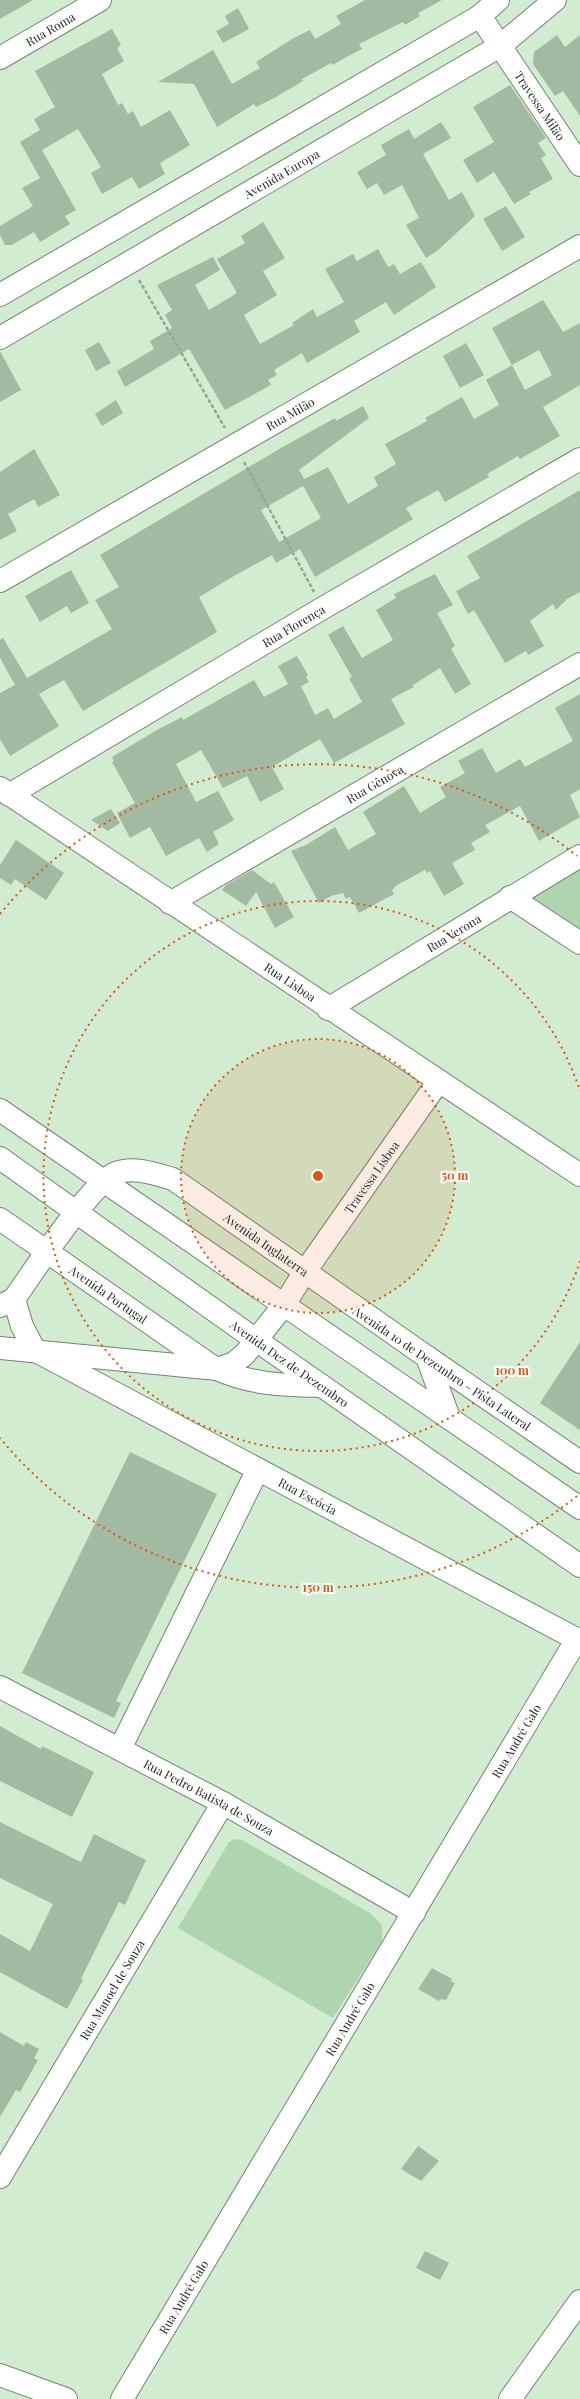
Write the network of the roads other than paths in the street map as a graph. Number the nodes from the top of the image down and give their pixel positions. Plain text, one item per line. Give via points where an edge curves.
1 (100, 0) edge
2 (498, 0) edge
3 (555, 0) edge
4 (480, 16) junction
5 (500, 46) junction
6 (0, 58) edge
7 (580, 165) edge
8 (580, 246) edge
9 (0, 295) edge
10 (2, 331) edge
11 (580, 459) edge
12 (0, 581) edge
13 (580, 664) edge
14 (4, 792) edge
15 (580, 856) edge
16 (510, 897) junction
17 (170, 903) junction
18 (580, 943) edge
19 (328, 1008) junction
20 (438, 1082) junction
21 (0, 1110) edge
22 (0, 1158) edge
23 (580, 1175) edge
24 (103, 1181) junction
25 (77, 1212) junction
26 (0, 1218) edge
27 (48, 1252) junction
28 (304, 1273) junction
29 (7, 1302) edge
30 (284, 1305) junction
31 (256, 1340) junction
32 (0, 1348) edge
33 (35, 1351) junction
34 (427, 1357) junction
35 (216, 1369) junction
36 (322, 1386) junction
37 (449, 1418) junction
38 (580, 1462) edge
39 (258, 1469) junction
40 (580, 1508) edge
41 (580, 1566) edge
42 (578, 1640) edge
43 (0, 1687) edge
44 (120, 1749) junction
45 (223, 1803) junction
46 (414, 1913) junction
47 (0, 2177) edge
48 (580, 2300) edge
49 (0, 2375) edge
50 (66, 2399) edge
51 (122, 2399) edge
52 (510, 2399) edge

1 - 6 main road, Rua Roma
2 - 4 main road
3 - 5 main road, Avenida Europa
4 - 5 main road, Travessa Milão
4 - 9 main road
5 - 7 main road, Travessa Milão
5 - 10 main road, Avenida Europa
8 - 12 main road, Rua Milão
11 - 14 main road, Rua Florença
13 - 17 main road, Rua Gênova
14 - 17 main road, Rua Lisboa
15 - 16 main road, Rua Verona
16 - 18 main road
16 - 19 main road, Rua Verona
17 - 19 main road, Rua Lisboa
19 - 20 main road, Rua Lisboa
20 - 23 main road, Rua Lisboa
20 - 28 main road, Travessa Lisboa
21 - 24 main road
22 - 25 main road, Avenida Dez de Dezembro
24 - 25 main road, Avenida Inglaterra
24 - 28 main road, Avenida Inglaterra via 117,1173 144,1170 173,1179
24 - 30 main road
25 - 27 main road, Avenida Inglaterra
25 - 31 main road, Avenida Dez de Dezembro
26 - 27 main road, Avenida Portugal
27 - 29 main road, Avenida Inglaterra
27 - 35 main road, Avenida Portugal
28 - 30 main road, Avenida Inglaterra
28 - 34 main road, Avenida 10 de Dezembro - Pista Lateral
29 - 33 main road
30 - 31 main road, Avenida Inglaterra
30 - 37 main road
31 - 35 main road, Avenida Inglaterra via 234,1363
31 - 36 main road, Avenida Dez de Dezembro
32 - 33 main road, Avenida Inglaterra
33 - 35 main road, Avenida Inglaterra
33 - 39 main road, Rua Escócia
34 - 37 main road
34 - 38 main road, Avenida 10 de Dezembro - Pista Lateral
35 - 36 main road via 239,1379 276,1385
36 - 41 main road, Avenida Dez de Dezembro
37 - 40 main road
39 - 42 main road, Rua Escócia
39 - 44 main road
42 - 46 main road, Rua André Galo
43 - 44 main road, Rua Pedro Batista de Souza
44 - 45 main road, Rua Pedro Batista de Souza
45 - 46 main road, Rua Pedro Batista de Souza
45 - 47 main road, Rua Manoel de Souza
46 - 51 main road, Rua André Galo
48 - 52 main road
49 - 50 main road

